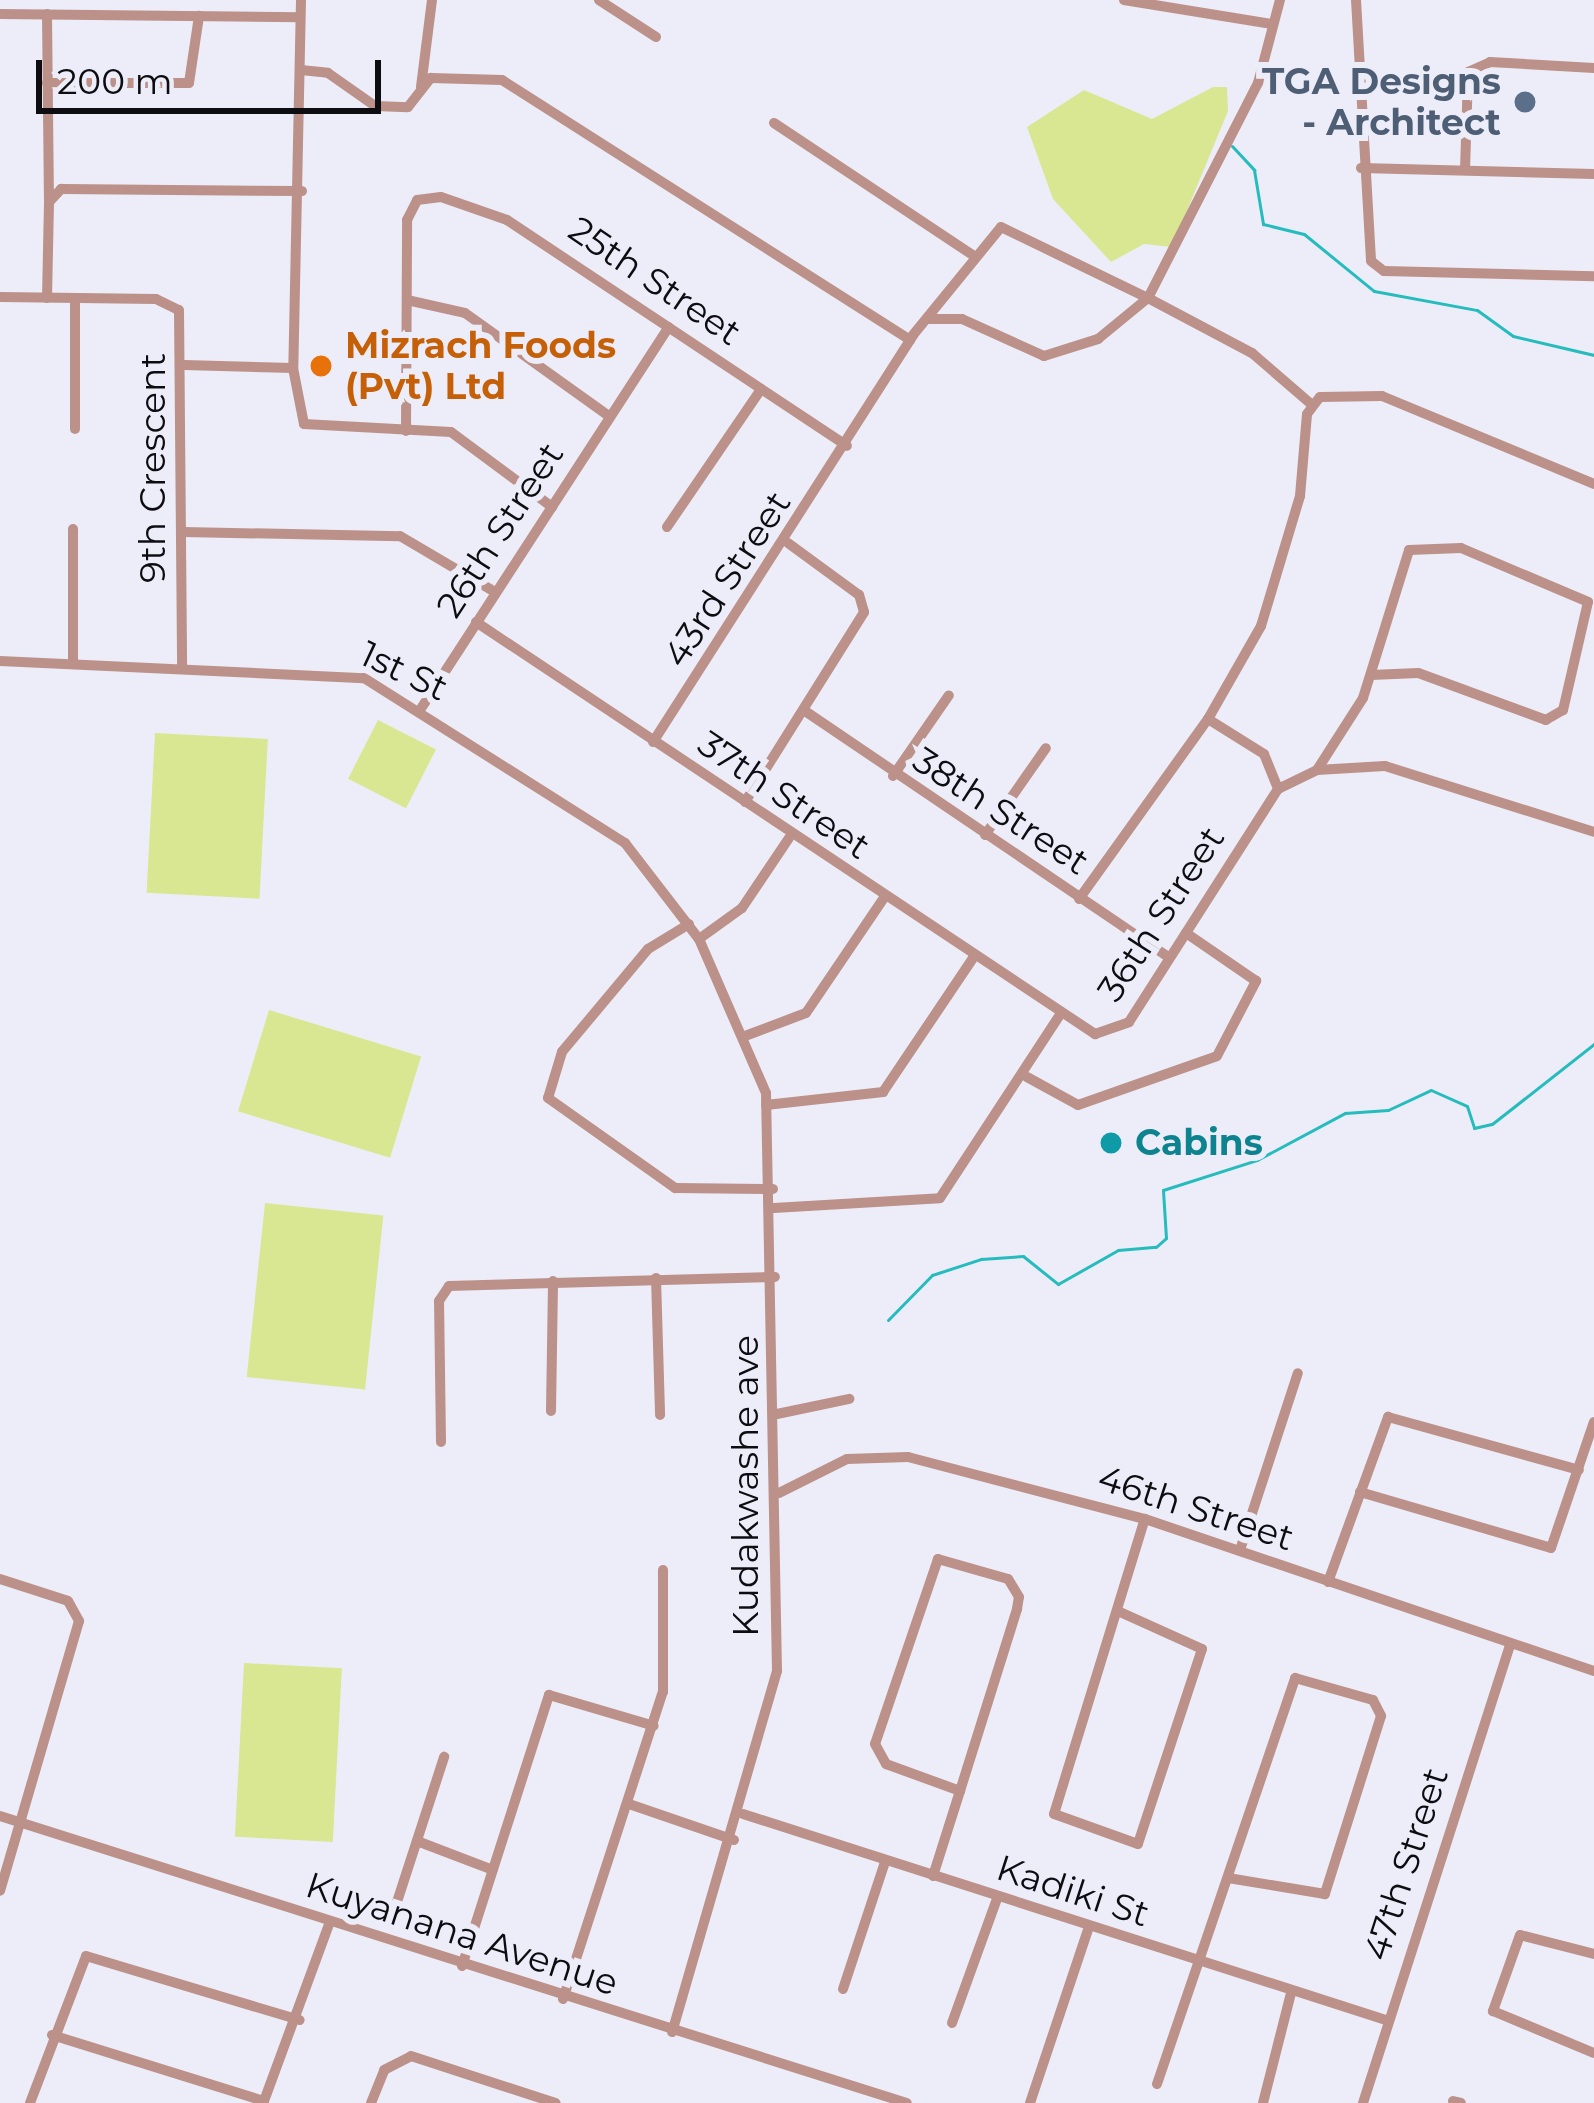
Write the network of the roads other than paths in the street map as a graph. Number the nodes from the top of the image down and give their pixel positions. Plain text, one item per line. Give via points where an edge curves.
1 (301, 0) edge
2 (432, 0) edge
3 (599, 0) edge
4 (1124, 0) edge
5 (1280, 0) edge
6 (1356, 0) edge
7 (0, 14) edge
8 (47, 14) junction
9 (199, 16) junction
10 (300, 17) junction
11 (1272, 24) junction
12 (656, 37) dead end
13 (1594, 68) edge
14 (301, 70) junction
15 (47, 83) junction
16 (421, 86) junction
17 (774, 123) dead end
18 (1361, 168) junction
19 (1465, 170) junction
20 (1594, 174) edge
21 (302, 191) junction
22 (49, 202) junction
23 (974, 256) junction
24 (1594, 276) edge
25 (0, 297) edge
26 (46, 298) junction
27 (1148, 298) junction
28 (75, 299) junction
29 (407, 300) junction
30 (927, 319) junction
31 (669, 327) junction
32 (910, 340) junction
33 (184, 364) junction
34 (293, 368) junction
35 (761, 389) junction
36 (1311, 404) junction
37 (610, 417) junction
38 (75, 429) dead end
39 (406, 431) junction
40 (848, 446) junction
41 (1594, 484) edge
42 (552, 507) junction
43 (667, 527) dead end
44 (74, 529) dead end
45 (183, 532) junction
46 (788, 543) junction
47 (495, 592) junction
48 (476, 622) junction
49 (0, 661) edge
50 (73, 662) junction
51 (182, 665) junction
52 (1371, 675) junction
53 (949, 695) dead end
54 (422, 707) junction
55 (805, 711) junction
56 (1208, 719) junction
57 (653, 742) junction
58 (1046, 748) dead end
59 (1317, 770) junction
60 (893, 776) junction
61 (1278, 789) junction
62 (745, 802) junction
63 (1594, 832) edge
64 (985, 835) junction
65 (788, 838) junction
66 (884, 898) junction
67 (1079, 899) junction
68 (688, 924) junction
69 (1186, 933) junction
70 (699, 939) junction
71 (1168, 957) junction
72 (973, 958) junction
73 (1059, 1016) junction
74 (745, 1036) junction
75 (1027, 1077) junction
76 (766, 1105) junction
77 (773, 1189) junction
78 (774, 1208) junction
79 (775, 1277) junction
80 (656, 1278) junction
81 (553, 1281) junction
82 (1298, 1373) dead end
83 (849, 1399) dead end
84 (551, 1411) dead end
85 (777, 1414) junction
86 (660, 1415) dead end
87 (1594, 1422) edge
88 (441, 1442) dead end
89 (1579, 1469) junction
90 (1360, 1492) junction
91 (778, 1493) junction
92 (1145, 1519) junction
93 (1240, 1550) junction
94 (663, 1570) dead end
95 (0, 1579) edge
96 (1328, 1582) junction
97 (1120, 1612) junction
98 (1510, 1646) junction
99 (1594, 1671) edge
100 (654, 1726) junction
101 (444, 1757) dead end
102 (960, 1791) junction
103 (629, 1804) junction
104 (743, 1814) junction
105 (0, 1816) edge
106 (20, 1823) junction
107 (417, 1840) junction
108 (734, 1840) junction
109 (885, 1862) junction
110 (493, 1870) junction
111 (932, 1876) junction
112 (1228, 1878) junction
113 (0, 1892) edge
114 (997, 1899) junction
115 (395, 1905) dead end
116 (329, 1924) junction
117 (1088, 1930) junction
118 (1594, 1954) edge
119 (1198, 1963) junction
120 (462, 1966) junction
121 (843, 1989) dead end
122 (1291, 1993) junction
123 (563, 1999) junction
124 (300, 2020) junction
125 (1386, 2020) junction
126 (952, 2023) dead end
127 (672, 2032) junction
128 (52, 2035) junction
129 (1594, 2053) edge
130 (1157, 2084) dead end
131 (30, 2103) edge
132 (371, 2103) edge
133 (556, 2103) edge
134 (908, 2103) edge
135 (1030, 2103) edge
136 (1263, 2103) edge
137 (1364, 2103) edge

1 - 10 street
2 - 16 street
3 - 12 street
4 - 11 street
5 - 11 street
6 - 18 street
7 - 8 street
8 - 9 street
8 - 15 street
9 - 10 street
9 - 15 street via 189,83
10 - 14 street
11 - 27 street via 1258,82
13 - 19 street via 1490,62 1468,72
14 - 16 street via 328,74 374,106 408,107
14 - 21 street
15 - 22 street
16 - 32 street via 502,80
17 - 23 street
18 - 19 street
18 - 24 street via 1371,261 1384,271
19 - 20 street
21 - 22 street via 72,187
21 - 34 street
22 - 26 street
23 - 27 street via 1015,225
23 - 30 street, 43rd Street
25 - 26 street, 9th Crescent
26 - 28 street, 9th Crescent
27 - 30 street via 1098,339 1044,356 962,319
27 - 36 street via 1252,353
28 - 33 street, 9th Crescent via 173,304
28 - 38 street
29 - 31 street, 25th Street via 406,220 417,200 495,212
29 - 37 street via 465,313
29 - 39 street
30 - 32 street, 43rd Street
31 - 35 street, 25th Street
31 - 37 street, 26th Street
32 - 40 street, 43rd Street
33 - 34 street
33 - 45 street, 9th Crescent
34 - 39 street via 304,424
35 - 40 street, 25th Street
35 - 43 street
36 - 41 street via 1382,396
36 - 56 street via 1300,496 1261,626
37 - 42 street, 26th Street
39 - 42 street via 451,432
40 - 46 street, 43rd Street
42 - 47 street, 26th Street
44 - 50 street
45 - 47 street via 400,536
45 - 51 street, 9th Crescent
46 - 55 street via 865,602
46 - 57 street, 43rd Street
47 - 48 street, 26th Street
48 - 54 street, 26th Street
48 - 57 street, 37th Street
49 - 50 street, 1st St
50 - 51 street, 1st St
51 - 54 street, 1st St via 349,674
52 - 52 street via 1400,566 1426,542 1588,602 1563,710 1546,720 1418,673
52 - 59 street
53 - 60 street
54 - 68 street, 1st St via 625,843
55 - 60 street, 38th Street
55 - 62 street
56 - 61 street via 1264,754
56 - 67 street
57 - 62 street, 37th Street
58 - 64 street
59 - 61 street
59 - 63 street via 1385,766
60 - 64 street, 38th Street
61 - 69 street, 36th Street
62 - 65 street, 37th Street
64 - 67 street, 38th Street
65 - 66 street, 37th Street
65 - 70 street via 742,908
66 - 72 street, 37th Street
66 - 74 street via 806,1012
67 - 71 street, 38th Street
68 - 70 street, 1st St
68 - 77 street via 648,950 554,1062 545,1089 556,1108 675,1188
69 - 71 street, 36th Street
69 - 75 street via 1256,981 1217,1056 1078,1105
70 - 74 street, Kudakwashe ave
71 - 73 street, 36th Street via 1121,1030 1095,1034
72 - 73 street, 37th Street
72 - 76 street via 883,1092
73 - 75 street, 36th Street
74 - 76 street, Kudakwashe ave
75 - 78 street, 36th Street via 940,1198
76 - 77 street, Kudakwashe ave
77 - 78 street, Kudakwashe ave
78 - 79 street, Kudakwashe ave
79 - 80 street
79 - 85 street, Kudakwashe ave
80 - 81 street
80 - 86 street
81 - 84 street
81 - 88 street via 441,1293
82 - 93 street
83 - 85 street
85 - 91 street, Kudakwashe ave
87 - 89 street
89 - 90 street via 1397,1413 1381,1426
89 - 90 street via 1551,1548
90 - 96 street
91 - 92 street, 46th Street via 882,1453
91 - 104 street, Kudakwashe ave via 774,1701
92 - 93 street, 46th Street
92 - 97 street
93 - 96 street, 46th Street
94 - 100 street
95 - 106 street via 79,1612
96 - 98 street, 46th Street
97 - 97 street via 1054,1814 1138,1844 1202,1648
98 - 99 street, 46th Street
98 - 125 street, 47th Street
100 - 103 street
100 - 110 street via 549,1695
101 - 107 street
102 - 102 street via 1019,1597 1008,1580 938,1559 875,1744 886,1764
102 - 111 street
103 - 108 street
103 - 123 street
104 - 108 street, Kudakwashe ave
104 - 109 street, Kadiki St
105 - 106 street, Kuyanana Avenue
106 - 113 street
106 - 116 street, Kuyanana Avenue
107 - 110 street
107 - 115 street
108 - 127 street, Kudakwashe ave
109 - 111 street, Kadiki St
109 - 121 street
110 - 120 street
111 - 114 street, Kadiki St
112 - 112 street via 1295,1678 1373,1700 1381,1716 1324,1894
112 - 119 street
114 - 117 street, Kadiki St
114 - 126 street
116 - 120 street, Kuyanana Avenue
116 - 124 street
117 - 119 street, Kadiki St
117 - 135 street
118 - 129 street via 1520,1935 1493,2011
119 - 122 street, Kadiki St
119 - 130 street
120 - 123 street, Kuyanana Avenue
122 - 125 street, Kadiki St
122 - 136 street
123 - 127 street, Kuyanana Avenue
124 - 128 street via 259,2101
124 - 128 street via 97,1953 75,1966
125 - 137 street, 47th Street
127 - 134 street, Kuyanana Avenue
128 - 131 street
132 - 133 street via 384,2070 411,2056

